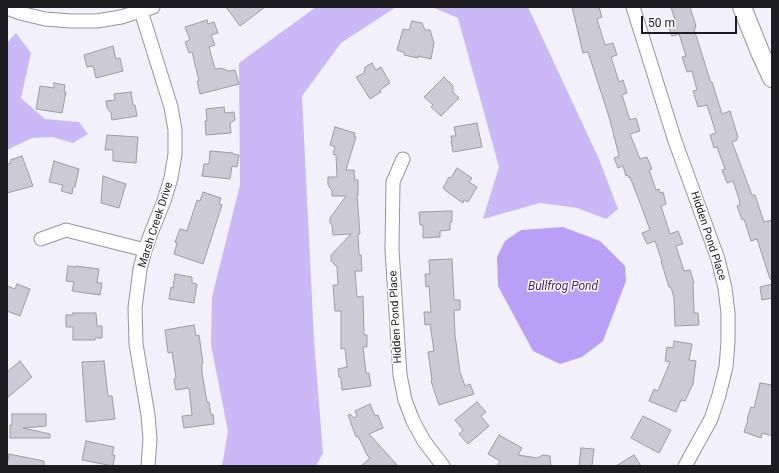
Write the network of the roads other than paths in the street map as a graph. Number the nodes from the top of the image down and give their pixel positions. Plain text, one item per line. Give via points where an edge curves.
1 (633, 7) edge
2 (742, 7) edge
3 (7, 8) edge
4 (147, 9) edge
5 (772, 78) edge
6 (403, 159) dead end
7 (41, 239) dead end
8 (145, 250) junction
9 (148, 466) edge
10 (443, 466) edge
11 (685, 466) edge

1 - 11 street, Hidden Pond Place via 675,142 718,259 725,288 728,342 726,366 711,419
2 - 5 main road
3 - 4 street via 45,19 71,21 97,21
4 - 8 street, Marsh Creek Drive via 171,107 175,130 175,154 164,201
6 - 10 street, Hidden Pond Place via 393,182 392,250 400,375 413,421
7 - 8 street via 66,230
8 - 9 street, Marsh Creek Drive via 137,288 135,327 148,415

